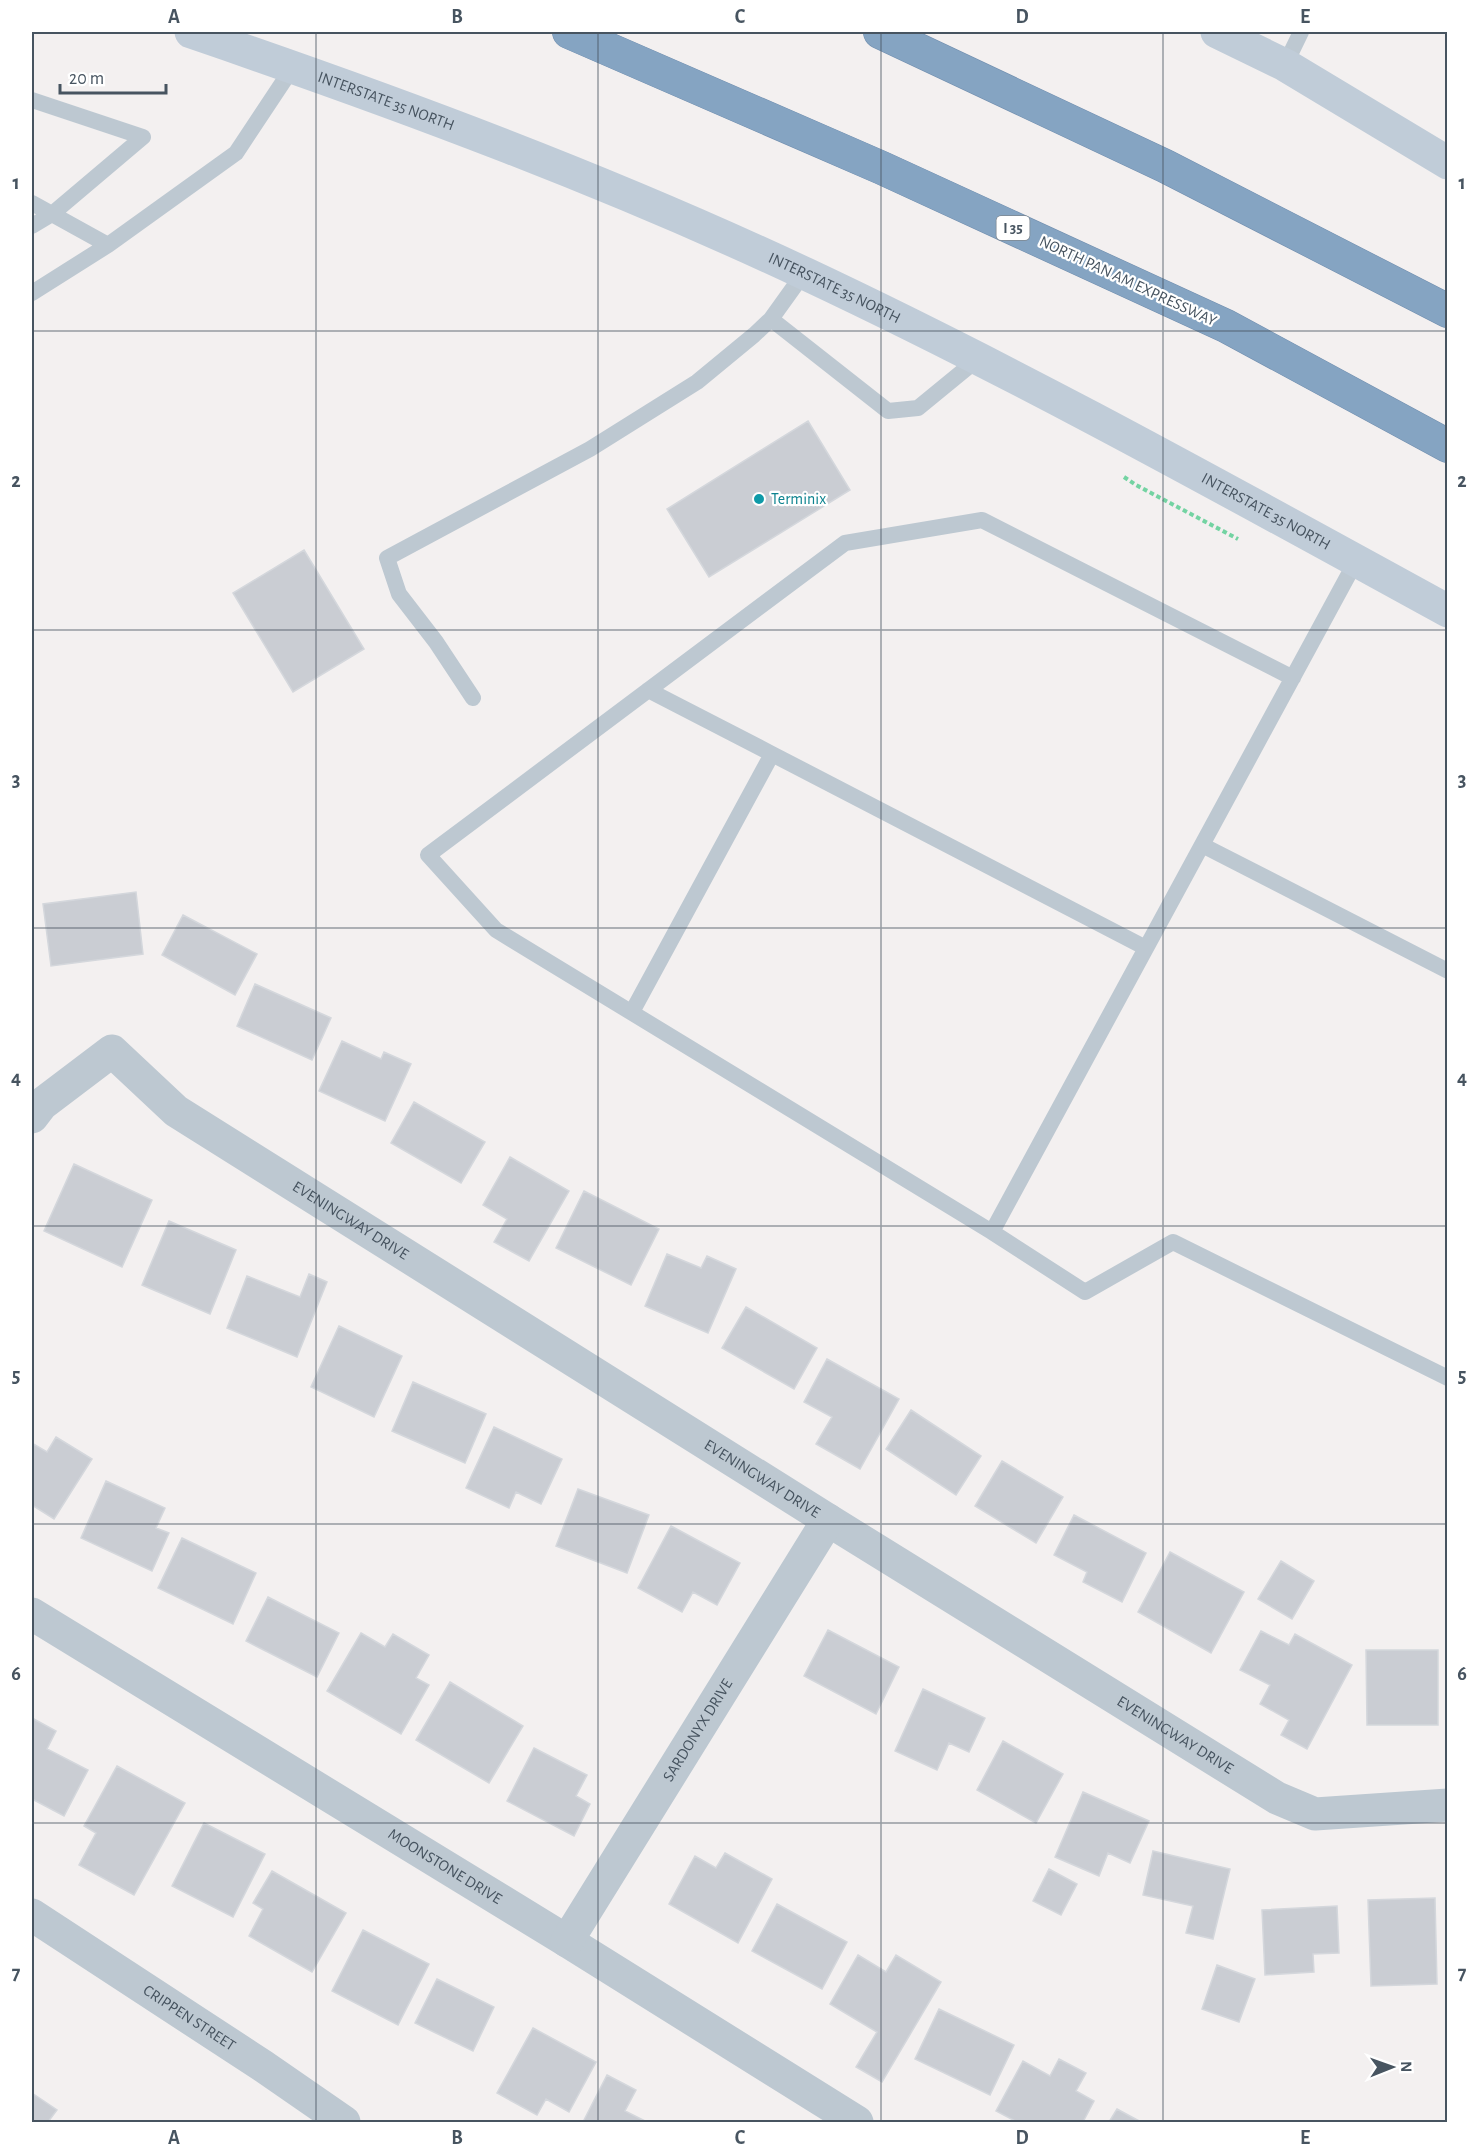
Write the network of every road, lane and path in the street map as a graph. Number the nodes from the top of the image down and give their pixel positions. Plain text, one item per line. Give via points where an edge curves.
1 (191, 32) edge
2 (569, 32) edge
3 (880, 32) edge
4 (1217, 32) edge
5 (1301, 32) edge
6 (1285, 65) junction
7 (293, 67) junction
8 (32, 100) edge
9 (1445, 156) edge
10 (32, 202) edge
11 (52, 214) junction
12 (32, 226) edge
13 (108, 245) junction
14 (804, 273) junction
15 (32, 293) edge
16 (1448, 311) edge
17 (771, 319) junction
18 (979, 358) junction
19 (1448, 446) edge
20 (1356, 561) junction
21 (1448, 611) edge
22 (1293, 678) junction
23 (648, 690) junction
24 (473, 698) dead end
25 (772, 754) junction
26 (1202, 845) junction
27 (1146, 948) junction
28 (1448, 971) edge
29 (632, 1012) junction
30 (32, 1117) edge
31 (992, 1232) junction
32 (1448, 1378) edge
33 (828, 1520) junction
34 (32, 1614) edge
35 (1448, 1805) edge
36 (32, 1915) edge
37 (567, 1941) junction
38 (344, 2122) edge
39 (857, 2122) edge

1 - 7 main road, INTERSTATE 35 NORTH
2 - 19 highway, NORTH PAN AM EXPRESSWAY / I 35 via 882,168 1226,326
3 - 16 highway via 1165,166
4 - 6 main road
5 - 6 lane
6 - 9 main road
7 - 13 lane via 236,153
7 - 14 main road, INTERSTATE 35 NORTH via 407,107 610,188
8 - 11 lane via 143,137
10 - 11 lane
11 - 12 lane
11 - 13 lane
13 - 15 lane
14 - 17 lane
14 - 18 main road, INTERSTATE 35 NORTH
17 - 18 lane via 888,411 918,408
17 - 24 lane via 697,382 638,420 387,558 399,594
18 - 20 main road, INTERSTATE 35 NORTH
20 - 21 main road, INTERSTATE 35 NORTH
20 - 22 lane
22 - 23 lane via 982,520 845,543
22 - 26 lane
23 - 25 lane
23 - 29 lane via 428,855 496,930
25 - 27 lane
25 - 29 lane
26 - 27 lane
26 - 28 lane
27 - 31 lane
29 - 31 lane
30 - 33 street, EVENINGWAY DRIVE via 42,1104 112,1051 176,1111
31 - 32 lane via 1086,1292 1173,1242
33 - 35 street, EVENINGWAY DRIVE via 1277,1798 1315,1814
33 - 37 street, SARDONYX DRIVE
34 - 37 street, MOONSTONE DRIVE
36 - 38 street, CRIPPEN STREET
37 - 39 street, MOONSTONE DRIVE

